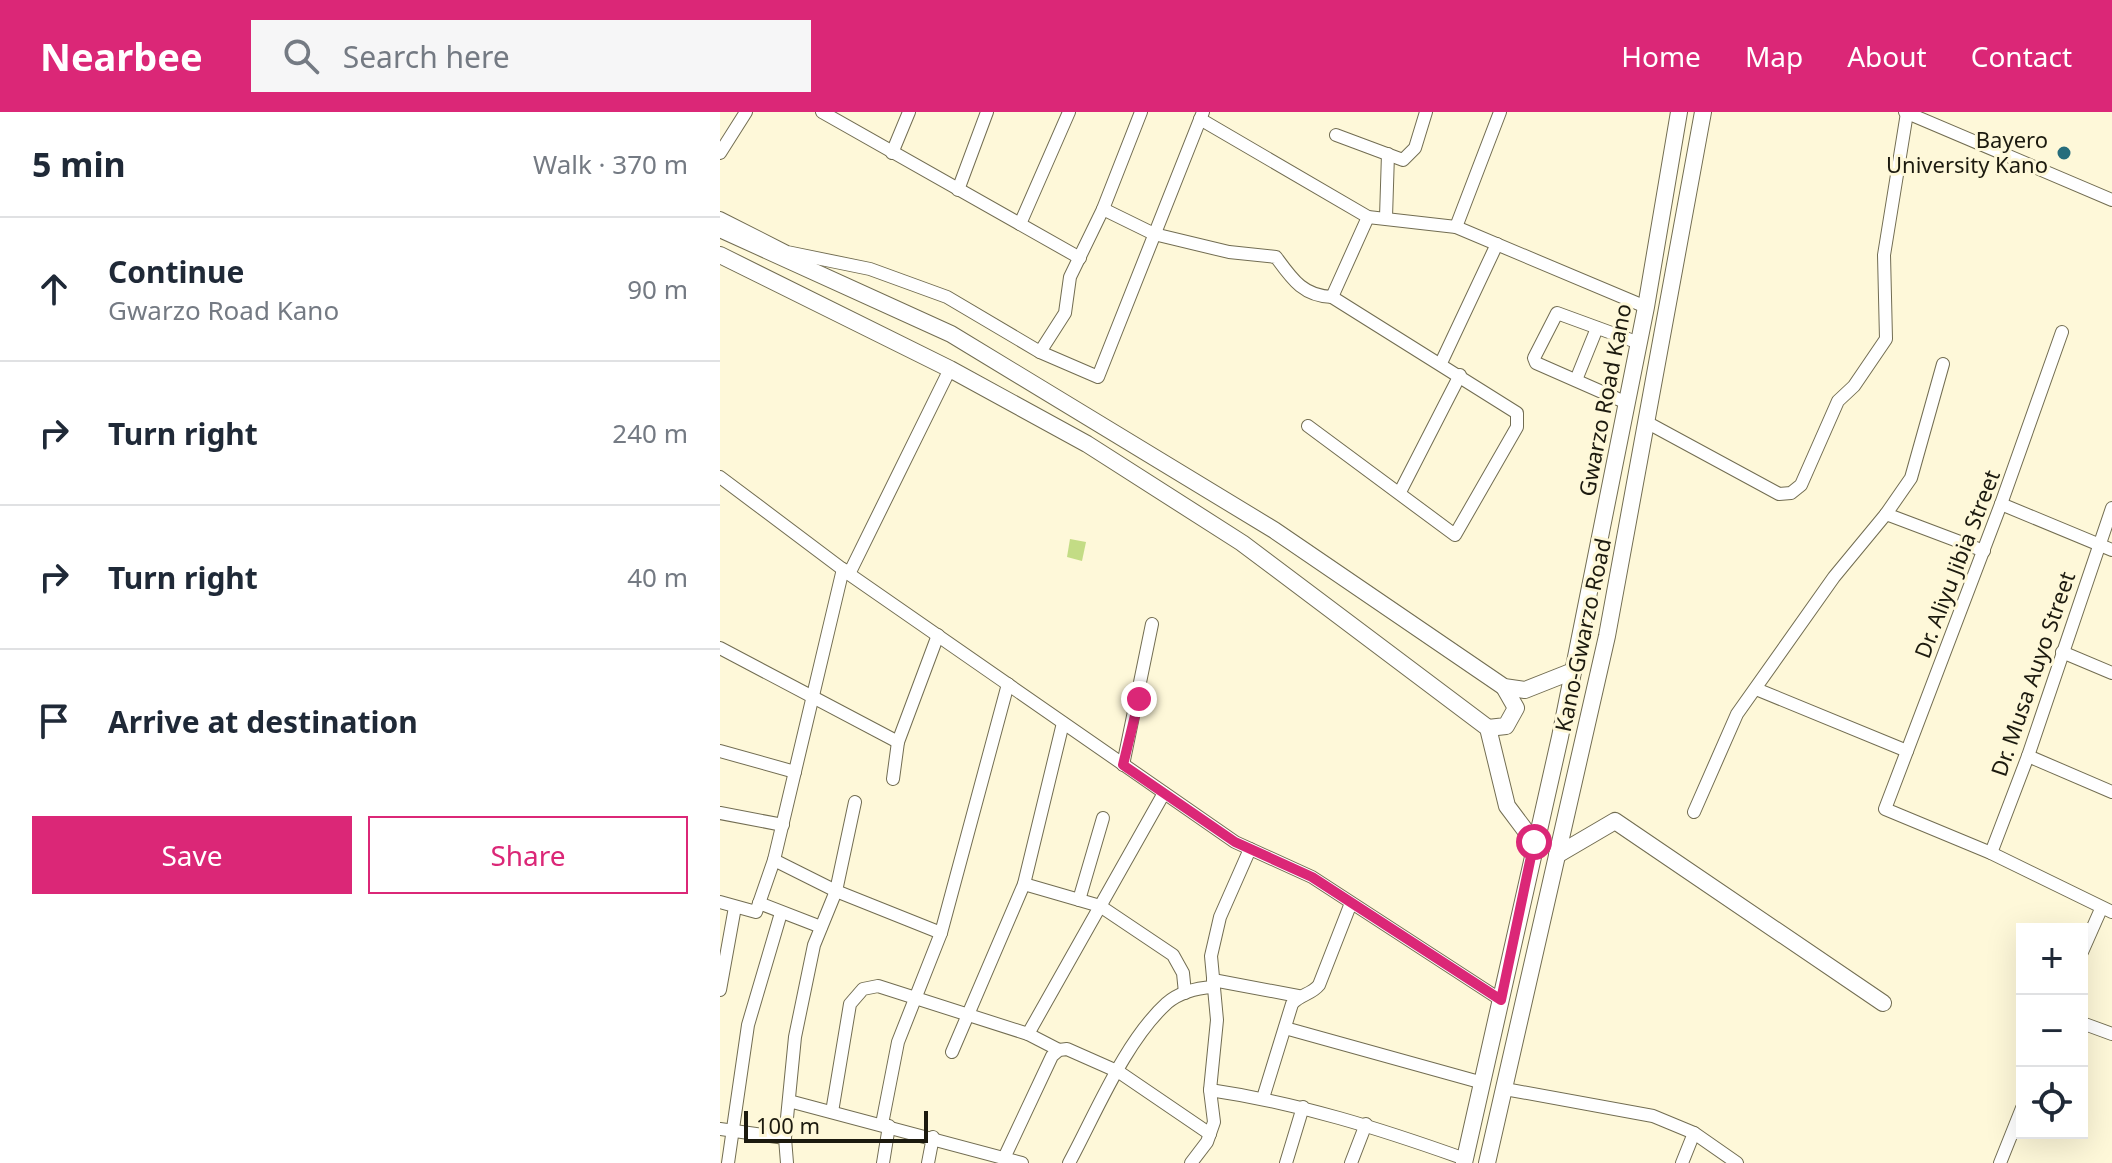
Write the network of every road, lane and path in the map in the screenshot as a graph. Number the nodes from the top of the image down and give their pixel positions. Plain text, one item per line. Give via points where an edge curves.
1 (746, 112) edge
2 (909, 112) edge
3 (987, 112) edge
4 (1069, 112) edge
5 (1141, 112) edge
6 (1426, 112) edge
7 (1500, 112) edge
8 (1679, 112) edge
9 (1703, 112) edge
10 (1906, 112) edge
11 (829, 114) edge
12 (1202, 115) edge
13 (1336, 135) dead end
14 (720, 153) edge
15 (892, 153) junction
16 (1388, 154) junction
17 (958, 190) junction
18 (2112, 200) edge
19 (1103, 209) junction
20 (1368, 217) junction
21 (1386, 217) junction
22 (720, 218) edge
23 (1020, 224) junction
24 (1456, 227) junction
25 (720, 229) edge
26 (1154, 234) junction
27 (1497, 244) junction
28 (720, 255) edge
29 (1080, 258) junction
30 (1332, 297) junction
31 (1646, 307) junction
32 (1597, 328) junction
33 (2062, 332) dead end
34 (1639, 343) junction
35 (1040, 352) junction
36 (1441, 363) junction
37 (1943, 364) dead end
38 (950, 369) junction
39 (1460, 375) junction
40 (1576, 380) junction
41 (1627, 403) junction
42 (1648, 423) junction
43 (1308, 426) dead end
44 (720, 477) edge
45 (1400, 492) junction
46 (2001, 504) junction
47 (2112, 508) edge
48 (1886, 514) junction
49 (2098, 545) junction
50 (2112, 550) edge
51 (1984, 551) junction
52 (846, 572) junction
53 (1152, 624) dead end
54 (938, 635) junction
55 (720, 648) edge
56 (2062, 652) junction
57 (1573, 671) junction
58 (2112, 673) edge
59 (1008, 684) junction
60 (1504, 687) junction
61 (1756, 689) junction
62 (813, 697) junction
63 (1063, 723) junction
64 (1488, 728) junction
65 (898, 742) junction
66 (720, 751) edge
67 (1907, 751) junction
68 (2028, 756) junction
69 (1123, 765) junction
70 (795, 772) junction
71 (893, 779) dead end
72 (2112, 792) edge
73 (1164, 793) junction
74 (855, 802) dead end
75 (1694, 812) dead end
76 (720, 813) edge
77 (1103, 818) dead end
78 (783, 825) junction
79 (1534, 842) junction
80 (1250, 849) junction
81 (1991, 853) junction
82 (1557, 855) junction
83 (774, 860) junction
84 (1024, 884) junction
85 (836, 891) junction
86 (1079, 900) junction
87 (720, 902) edge
88 (759, 903) junction
89 (1351, 903) junction
90 (1100, 906) junction
91 (735, 907) junction
92 (2106, 911) edge
93 (781, 913) junction
94 (821, 927) junction
95 (941, 933) junction
96 (2088, 942) edge
97 (1213, 984) junction
98 (720, 990) edge
99 (1185, 993) junction
100 (1298, 996) junction
101 (917, 998) junction
102 (1501, 1000) junction
103 (1883, 1003) dead end
104 (968, 1017) junction
105 (2088, 1025) edge
106 (1285, 1028) junction
107 (1028, 1034) junction
108 (2112, 1034) edge
109 (1059, 1050) junction
110 (952, 1052) dead end
111 (1119, 1072) junction
112 (1483, 1083) junction
113 (1505, 1089) junction
114 (1210, 1090) junction
115 (1263, 1098) junction
116 (789, 1101) junction
117 (1303, 1107) junction
118 (832, 1112) junction
119 (2016, 1123) edge
120 (1366, 1124) junction
121 (885, 1125) junction
122 (726, 1130) edge
123 (1694, 1133) junction
124 (1210, 1134) junction
125 (933, 1137) junction
126 (785, 1138) junction
127 (1013, 1160) edge
128 (1465, 1161) edge
129 (728, 1163) edge
130 (787, 1163) edge
131 (883, 1163) edge
132 (928, 1163) edge
133 (1069, 1163) edge
134 (1191, 1163) edge
135 (1286, 1163) edge
136 (1351, 1163) edge
137 (1487, 1163) edge
138 (1682, 1163) edge
139 (1737, 1163) edge
140 (2000, 1163) edge

1 - 14 street
2 - 15 street
3 - 17 street
4 - 23 street
5 - 19 street
6 - 16 street via 1409,158
7 - 24 street
8 - 31 main road, Gwarzo Road Kano
9 - 42 main road, Kano-Gwarzo Road
10 - 18 street
10 - 42 street via 1884,255 1886,339 1838,401 1801,485 1779,494
11 - 15 street
12 - 20 street
12 - 26 street
13 - 16 street
15 - 17 street
16 - 21 street
17 - 23 street
19 - 26 street
19 - 29 street
20 - 21 street
20 - 30 street
21 - 24 street
22 - 35 street via 787,252 870,269 947,297
23 - 29 street
24 - 27 street
25 - 60 main road via 951,334 1274,530
26 - 30 street via 1276,257 1299,287 1314,296
26 - 35 street via 1098,377
27 - 31 street
27 - 36 street
28 - 38 main road
29 - 35 street via 1070,277 1065,313
30 - 36 street
31 - 34 main road, Gwarzo Road Kano
32 - 34 street
32 - 40 street
32 - 40 street via 1557,313 1534,358
33 - 46 street, Dr. Aliyu Jibia Street
34 - 41 main road, Gwarzo Road Kano
36 - 39 street
37 - 48 street via 1911,478
38 - 52 street
38 - 64 main road via 1087,444 1242,543
39 - 45 street
39 - 45 street via 1508,404 1517,413 1517,427 1455,535
40 - 41 street
41 - 57 main road, Gwarzo Road Kano
42 - 82 main road, Kano-Gwarzo Road
43 - 45 street
44 - 52 street
46 - 49 street
46 - 51 street, Dr. Aliyu Jibia Street
47 - 49 street, Dr. Musa Auyo Street
48 - 51 street
48 - 61 street via 1834,577
49 - 50 street
49 - 56 street, Dr. Musa Auyo Street
51 - 67 street, Dr. Aliyu Jibia Street
52 - 54 street
52 - 62 street
53 - 69 street
54 - 59 street
54 - 65 street
55 - 62 street
56 - 58 street
56 - 68 street, Dr. Musa Auyo Street
57 - 60 main road via 1525,690
57 - 79 main road, Gwarzo Road Kano
59 - 63 street
59 - 95 street
60 - 64 main road via 1516,708 1506,726
61 - 67 street
61 - 75 street via 1726,737
62 - 65 street
62 - 70 street
63 - 69 street
63 - 84 street
64 - 79 main road via 1507,806
65 - 71 street
66 - 70 street
67 - 81 street, Dr. Aliyu Jibia Street via 1885,809
68 - 72 street
68 - 81 street, Dr. Musa Auyo Street
69 - 73 street
70 - 78 street
73 - 80 street
73 - 90 street
74 - 85 street
76 - 78 street
77 - 86 street
78 - 83 street
79 - 102 main road, Gwarzo Road Kano
80 - 89 street via 1312,877
80 - 97 street via 1220,917 1211,956
81 - 92 street
82 - 103 main road via 1615,821
82 - 113 main road, Kano-Gwarzo Road
83 - 85 street
83 - 88 street
84 - 86 street
84 - 104 street
85 - 94 street
85 - 95 street
86 - 90 street
87 - 91 street
88 - 91 street via 754,913
88 - 93 street
89 - 100 street via 1319,985
89 - 102 street
90 - 99 street via 1173,955 1183,973
90 - 107 street
91 - 98 street
92 - 96 street
93 - 94 street
93 - 122 street via 748,1025
94 - 116 street via 795,1037
95 - 101 street
97 - 99 street
97 - 100 street
97 - 114 street via 1217,1020
99 - 111 street via 1169,1001 1142,1031
100 - 106 street
101 - 104 street
101 - 118 street via 878,986 863,989 850,1004
101 - 121 street via 898,1042
102 - 112 main road, Gwarzo Road Kano
104 - 107 street
104 - 110 street
105 - 108 street
106 - 112 street
106 - 115 street
107 - 109 street
109 - 111 street
109 - 127 street via 1052,1056
111 - 124 street
111 - 133 street
112 - 128 main road, Gwarzo Road Kano
113 - 123 street via 1653,1116
113 - 137 main road, Kano-Gwarzo Road
114 - 115 street
114 - 124 street
115 - 117 street
116 - 118 street
116 - 126 street
117 - 120 street
117 - 135 street
118 - 121 street
119 - 140 street
120 - 128 street
120 - 136 street
121 - 125 street
121 - 131 street
122 - 126 street
122 - 129 street
123 - 138 street
123 - 139 street
124 - 134 street
125 - 127 street
125 - 132 street
126 - 130 street

